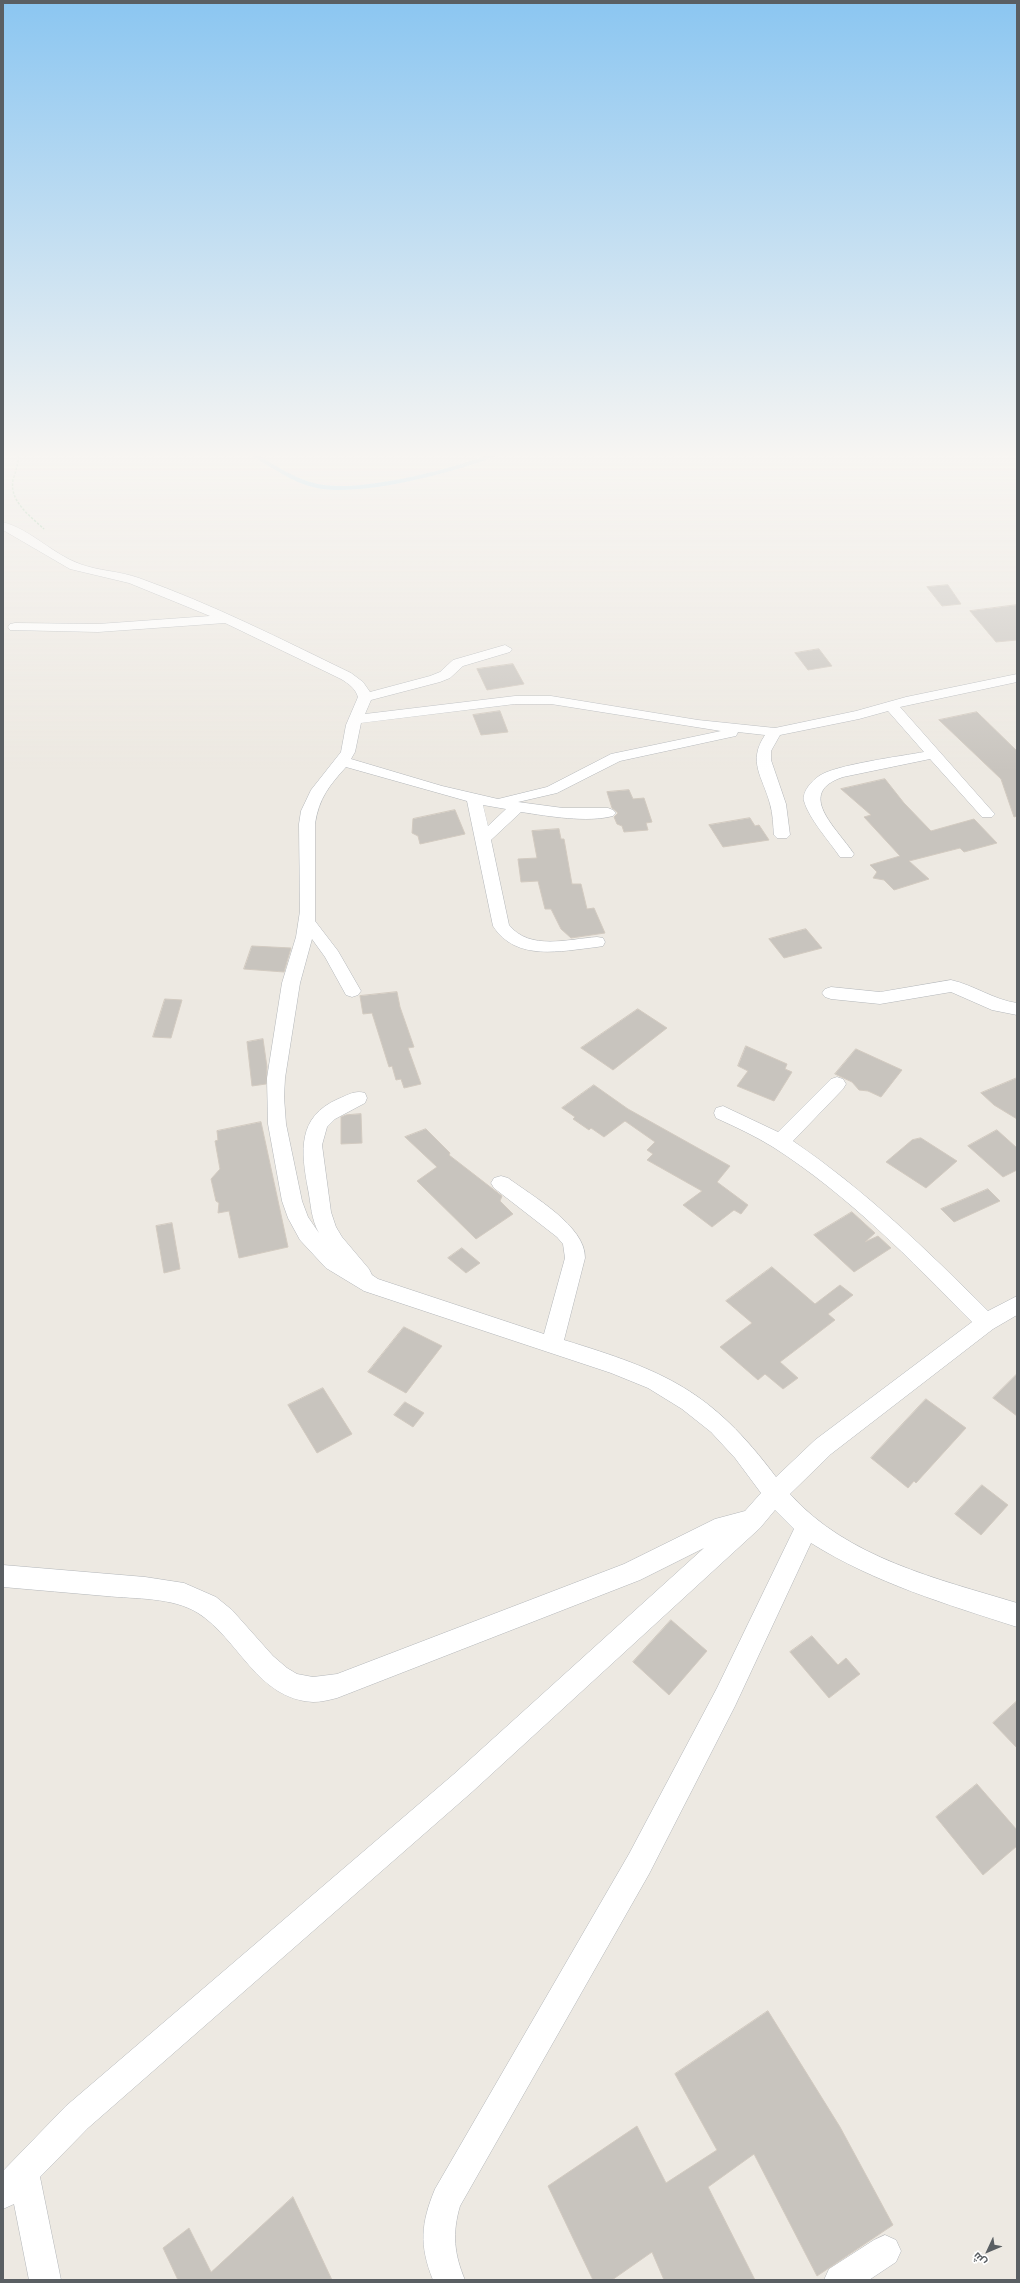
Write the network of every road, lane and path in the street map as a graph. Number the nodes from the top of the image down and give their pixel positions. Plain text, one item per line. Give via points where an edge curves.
1 (58, 559) edge
2 (238, 622) junction
3 (15, 627) dead end
4 (505, 649) dead end
5 (1017, 678) edge
6 (365, 697) junction
7 (890, 705) junction
8 (356, 719) junction
9 (746, 730) junction
10 (775, 732) junction
11 (934, 754) junction
12 (343, 761) junction
13 (558, 787) junction
14 (474, 798) junction
15 (491, 803) junction
16 (516, 808) junction
17 (568, 813) junction
18 (608, 813) dead end
19 (987, 814) dead end
20 (782, 835) dead end
21 (483, 839) junction
22 (846, 854) dead end
23 (307, 923) junction
24 (597, 942) dead end
25 (352, 991) dead end
26 (831, 993) dead end
27 (1017, 1009) edge
28 (837, 1084) dead end
29 (358, 1098) dead end
30 (723, 1113) dead end
31 (780, 1142) junction
32 (501, 1183) dead end
33 (371, 1285) junction
34 (1017, 1305) edge
35 (986, 1323) junction
36 (552, 1345) junction
37 (774, 1494) junction
38 (752, 1520) junction
39 (807, 1527) junction
40 (3, 1576) edge
41 (1017, 1615) edge
42 (13, 2183) edge
43 (885, 2251) dead end
44 (45, 2280) edge
45 (449, 2280) edge
46 (840, 2280) edge

1 - 2 street via 97,573 130,579
2 - 3 street via 201,619 103,628
2 - 6 street via 346,676 360,686
4 - 6 street via 458,663 435,680
5 - 7 street
6 - 8 street
7 - 10 street via 859,715
7 - 11 street
8 - 9 street via 533,699 568,702 680,722
8 - 12 street
9 - 10 street
9 - 13 street via 616,757
10 - 20 street via 765,745 762,762 778,804
11 - 19 street
11 - 22 street via 840,773 824,778 814,788 811,799 816,811
12 - 14 street via 384,775
12 - 23 street via 318,790 306,824
13 - 15 street via 519,799
13 - 17 street via 558,796
14 - 15 street
14 - 21 street
15 - 16 street
16 - 17 street
16 - 21 street
17 - 18 street
21 - 24 street via 501,926 505,933 522,944 534,947
23 - 25 street via 322,938 335,957
23 - 33 street via 294,969 276,1078 277,1124 292,1202 304,1229 318,1249 333,1262
26 - 27 street via 880,997 896,996 937,986 953,987 968,991 993,1005
28 - 31 street
29 - 33 street via 341,1105 327,1116 314,1133 310,1150 327,1231
30 - 31 street
31 - 35 street via 851,1195 920,1255
32 - 36 street via 564,1231 572,1239 576,1249
33 - 36 street
34 - 35 street
35 - 37 street via 823,1447
36 - 37 street via 643,1374 670,1389 720,1427 746,1455
37 - 38 street
37 - 39 street
38 - 40 street via 723,1527 632,1572 322,1690 308,1691 282,1682 230,1624 206,1604 192,1598 161,1590
38 - 42 street via 463,1783 77,2117
39 - 41 street via 840,1548 882,1568
39 - 45 street via 749,1650 639,1864 446,2200 438,2227 439,2255
42 - 44 street
43 - 46 street

